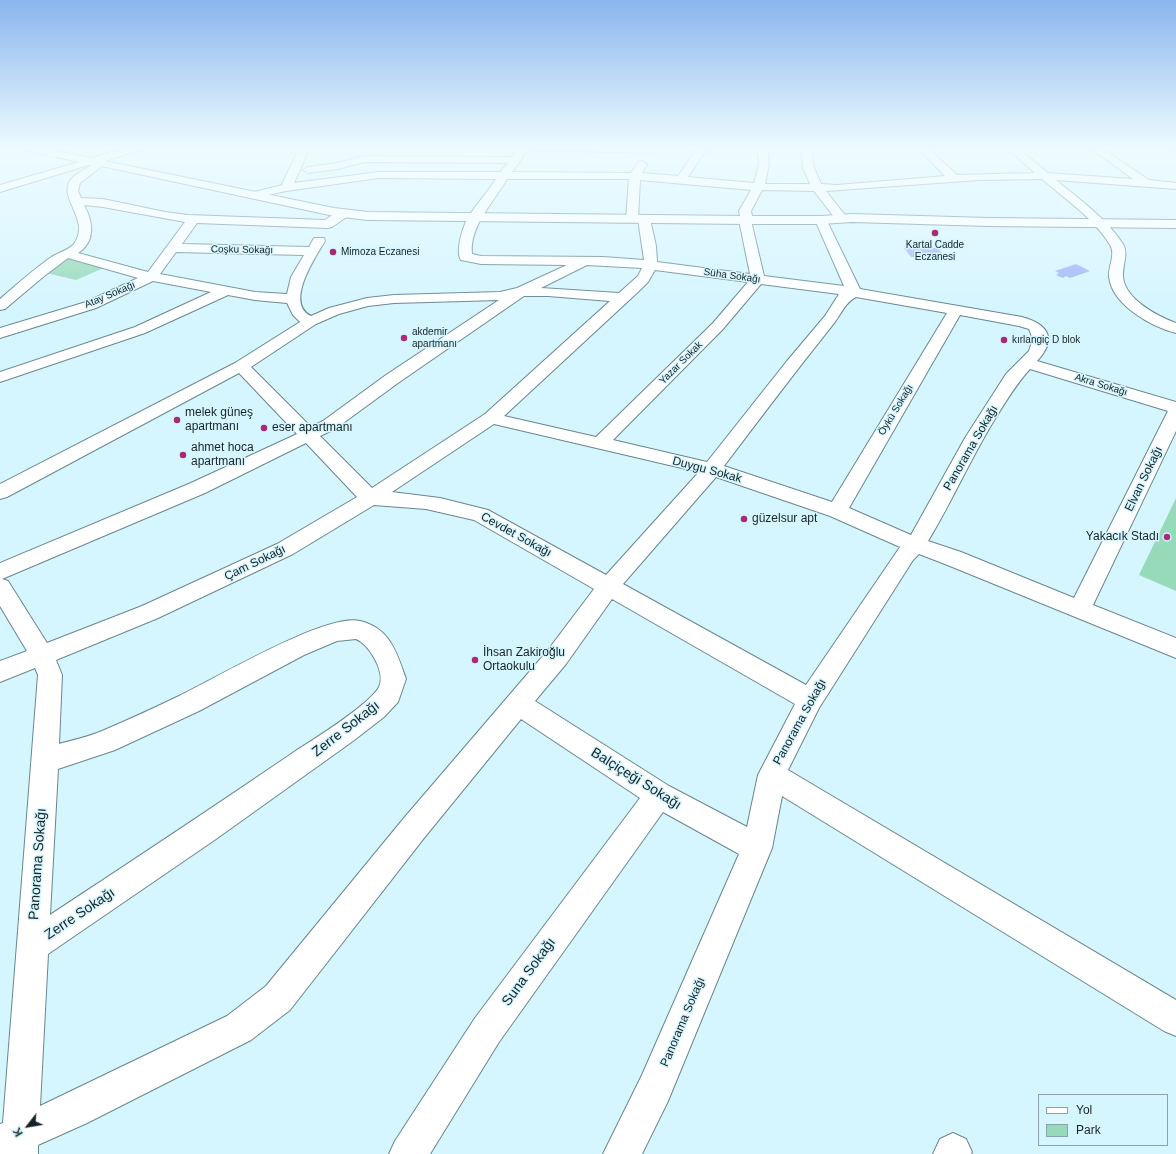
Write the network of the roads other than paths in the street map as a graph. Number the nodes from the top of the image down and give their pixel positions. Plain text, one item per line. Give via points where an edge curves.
1 (283, 201) edge
2 (487, 201) edge
3 (637, 201) edge
4 (751, 201) edge
5 (823, 201) edge
6 (1075, 201) edge
7 (77, 202) joint
8 (344, 213) junction
9 (474, 218) junction
10 (194, 219) junction
11 (638, 219) junction
12 (747, 220) junction
13 (831, 220) junction
14 (1100, 223) junction
15 (328, 224) junction
16 (1176, 224) edge
17 (172, 248) junction
18 (313, 251) junction
19 (67, 254) junction
20 (587, 261) junction
21 (651, 265) junction
22 (151, 277) junction
23 (758, 279) junction
24 (226, 290) junction
25 (521, 292) junction
26 (854, 292) junction
27 (622, 298) junction
28 (294, 299) junction
29 (0, 306) edge
30 (956, 310) junction
31 (311, 321) junction
32 (1034, 326) joint
33 (1176, 328) edge
34 (0, 333) edge
35 (1026, 363) junction
36 (241, 366) junction
37 (0, 377) edge
38 (1176, 408) edge
39 (1176, 413) edge
40 (491, 418) junction
41 (309, 435) junction
42 (600, 443) junction
43 (712, 469) junction
44 (0, 492) edge
45 (370, 498) junction
46 (836, 511) junction
47 (915, 545) junction
48 (0, 572) edge
49 (609, 586) junction
50 (0, 587) edge
51 (1080, 609) junction
52 (1176, 648) edge
53 (42, 655) junction
54 (0, 672) edge
55 (810, 700) junction
56 (518, 704) junction
57 (45, 761) junction
58 (772, 775) junction
59 (659, 795) junction
60 (757, 848) junction
61 (33, 945) junction
62 (1176, 1020) edge
63 (13, 1143) edge
64 (408, 1154) edge
65 (622, 1154) edge

1 - 8 street
2 - 9 street
3 - 11 street
4 - 12 street via 745,211
5 - 13 street
6 - 14 street
7 - 10 street via 89,201
7 - 19 street via 86,226 80,246
8 - 9 street via 368,216
8 - 15 street
9 - 11 street
9 - 20 street, Süha Sokağı via 465,248 466,257 481,260
10 - 15 street
10 - 17 street, Atay Sokağı
11 - 12 street
11 - 21 street via 652,261
12 - 13 street
12 - 23 street
13 - 14 street
13 - 26 street
14 - 16 street
14 - 33 street via 1119,250 1116,277 1120,291 1138,309
15 - 18 street
17 - 18 street, Coşku Sokağı
17 - 22 street, Atay Sokağı
18 - 28 street via 294,286
19 - 22 street
19 - 29 street
20 - 21 street, Süha Sokağı
20 - 25 street
21 - 23 street, Süha Sokağı
21 - 27 street, Çam Sokağı via 641,284
22 - 24 street
22 - 34 street, Atay Sokağı via 91,304
23 - 26 street, Süha Sokağı
23 - 42 street, Yazar Sokak via 718,326
24 - 28 street via 255,296
24 - 37 street via 140,330
25 - 27 street
25 - 31 street via 500,296 366,302
25 - 41 street via 329,425
26 - 30 street, Süha Sokağı
26 - 43 street via 843,298 831,318
27 - 40 street, Çam Sokağı
28 - 31 street via 300,316
30 - 32 street, Süha Sokağı
30 - 46 street, Öykü Sokağı
31 - 36 street
32 - 35 street, Panorama Sokağı via 1041,339 1036,353
35 - 38 street, Akra Sokağı
35 - 47 street, Panorama Sokağı via 1012,378 974,438
36 - 41 street
36 - 44 street
39 - 51 street, Elvan Sokağı
40 - 42 street, Duygu Sokak
40 - 45 street, Çam Sokağı
41 - 45 street
41 - 48 street via 198,488
42 - 43 street, Duygu Sokak
43 - 46 street, Duygu Sokak
43 - 49 street
45 - 49 street, Cevdet Sokağı via 400,498 463,509 481,515
45 - 53 street, Çam Sokağı via 285,549 150,612
46 - 47 street, Duygu Sokak
47 - 51 street, Duygu Sokak
47 - 55 street, Panorama Sokağı via 905,556
49 - 55 street, Cevdet Sokağı
49 - 56 street via 557,657
50 - 53 street, Panorama Sokağı
51 - 52 street, Duygu Sokak
53 - 54 street, Çam Sokağı
53 - 57 street, Panorama Sokağı via 50,675
55 - 58 street, Panorama Sokağı
56 - 59 street, Balçiçeği Sokağı
56 - 63 street via 414,828 278,998 239,1028
57 - 61 street, Panorama Sokağı
57 - 61 street, Zerre Sokağı via 106,742 190,703 296,648 335,632 358,630 372,636 386,656 394,678 389,694 375,709 344,733
58 - 60 street, Panorama Sokağı
58 - 62 street
59 - 60 street, Balçiçeği Sokağı
59 - 64 street, Suna Sokağı via 487,1030
60 - 65 street, Panorama Sokağı via 655,1088
61 - 63 street, Panorama Sokağı

